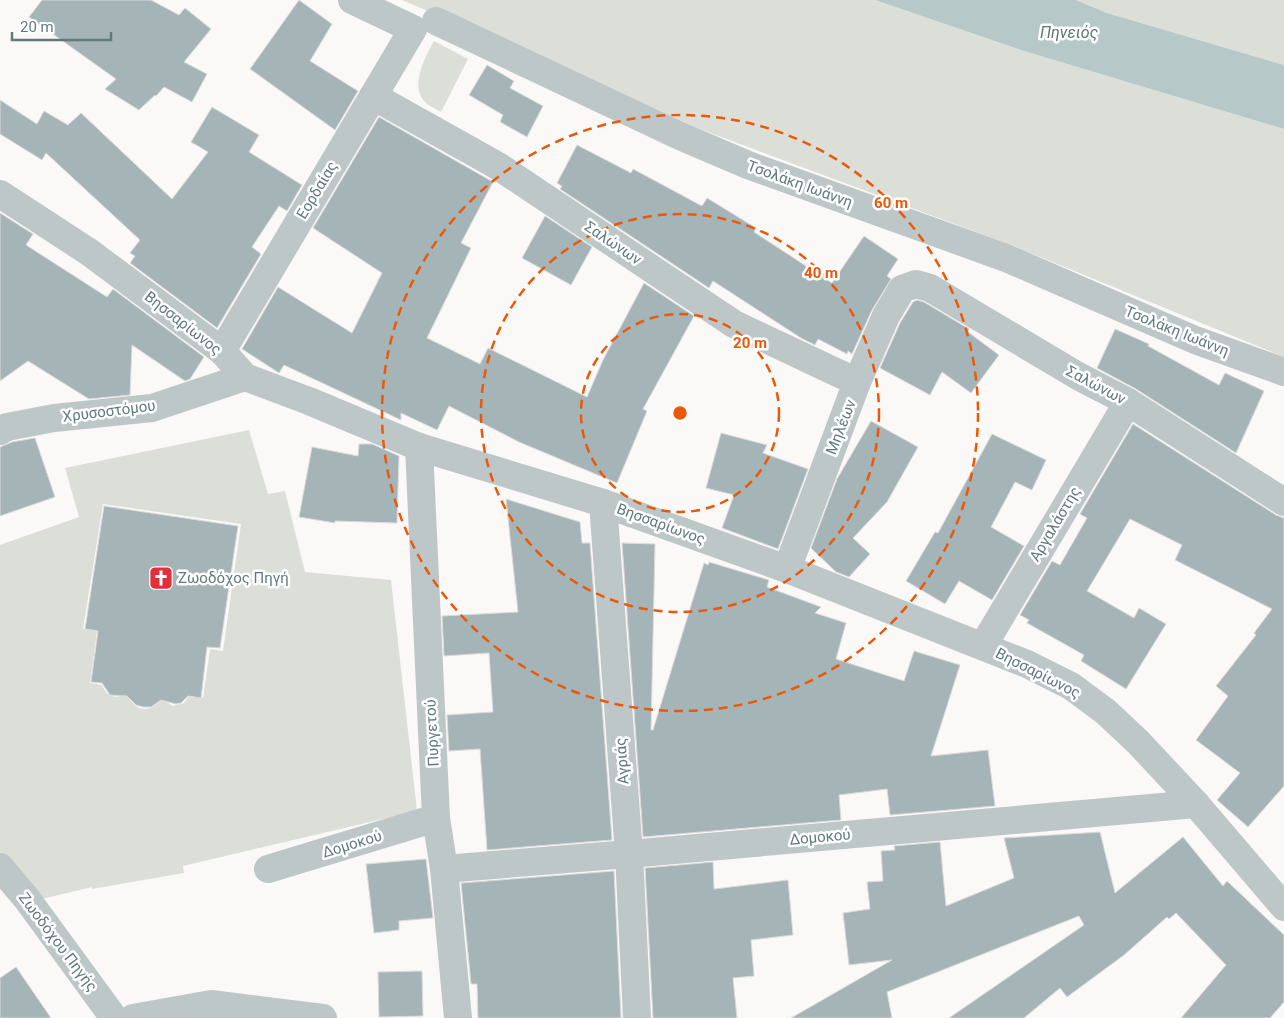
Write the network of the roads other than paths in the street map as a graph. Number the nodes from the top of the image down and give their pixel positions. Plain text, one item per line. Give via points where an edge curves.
1 (352, 0) edge
2 (424, 25) junction
3 (373, 96) junction
4 (0, 194) edge
5 (902, 289) joint
6 (222, 351) junction
7 (1284, 372) edge
8 (245, 377) junction
9 (857, 382) junction
10 (1128, 402) junction
11 (0, 431) edge
12 (419, 447) junction
13 (1284, 502) edge
14 (603, 503) junction
15 (787, 569) junction
16 (983, 646) junction
17 (1196, 804) junction
18 (436, 818) junction
19 (629, 854) junction
20 (0, 867) edge
21 (268, 869) dead end
22 (444, 869) junction
23 (1284, 907) edge
24 (114, 1018) edge
25 (133, 1018) edge
26 (323, 1018) edge
27 (458, 1018) edge
28 (637, 1018) edge

1 - 2 street, Τσολάκη Ιωάννη
2 - 3 street, Εορδαίας
2 - 7 street, Τσολάκη Ιωάννη via 748,165 997,255 1195,340
3 - 6 street, Εορδαίας
3 - 9 street, Σαλώνων via 498,166 734,324
4 - 6 street, Βησσαρίωνος via 90,252
5 - 9 street, Μηλέων via 886,316
5 - 10 street, Σαλώνων via 916,284 930,288
6 - 8 street, Βησσαρίωνος
8 - 11 street, Χρυσοστόμου via 152,408 54,418
8 - 12 street, Βησσαρίωνος
9 - 15 street, Μηλέων
10 - 13 street, Σαλώνων
10 - 16 street, Αργαλάστης
12 - 14 street, Βησσαρίωνος
12 - 18 street, Πυργετού
14 - 15 street, Βησσαρίωνος
14 - 19 street, Αγριάς
15 - 16 street, Βησσαρίωνος
16 - 17 street, Βησσαρίωνος via 1071,686 1138,742
17 - 19 street, Δομοκού
17 - 23 street, Βησσαρίωνος
18 - 21 street, Δομοκού
18 - 22 street, Πυργετού
19 - 22 street, Δομοκού
19 - 28 street, Αγριάς
20 - 24 street, Ζωοδόχου Πηγής
22 - 27 street, Πυργετού
25 - 26 street via 210,1004

